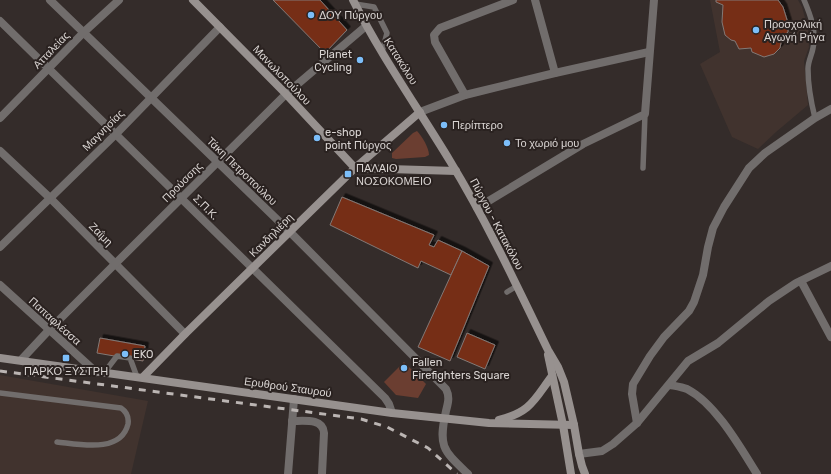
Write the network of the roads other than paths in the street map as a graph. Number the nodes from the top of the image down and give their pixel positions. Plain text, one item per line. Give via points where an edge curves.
1 (50, 0) edge
2 (119, 0) edge
3 (193, 0) edge
4 (513, 0) edge
5 (535, 0) edge
6 (654, 0) edge
7 (804, 0) edge
8 (354, 2) edge
9 (499, 2) edge
10 (0, 21) edge
11 (366, 26) junction
12 (220, 27) junction
13 (84, 32) junction
14 (382, 52) junction
15 (649, 52) junction
16 (49, 68) junction
17 (555, 73) junction
18 (286, 94) junction
19 (465, 95) junction
20 (151, 97) junction
21 (831, 109) edge
22 (420, 112) junction
23 (645, 114) junction
24 (0, 118) edge
25 (815, 118) junction
26 (116, 134) junction
27 (0, 151) edge
28 (218, 162) junction
29 (354, 168) junction
30 (643, 168) dead end
31 (456, 171) junction
32 (50, 198) junction
33 (182, 198) junction
34 (477, 208) junction
35 (290, 232) junction
36 (0, 247) edge
37 (115, 264) junction
38 (831, 266) edge
39 (253, 269) junction
40 (801, 281) junction
41 (0, 285) edge
42 (518, 286) junction
43 (507, 292) dead end
44 (49, 330) junction
45 (185, 334) junction
46 (831, 337) edge
47 (548, 350) junction
48 (0, 358) edge
49 (21, 360) junction
50 (100, 372) junction
51 (552, 376) junction
52 (140, 377) junction
53 (670, 385) junction
54 (0, 393) edge
55 (294, 399) junction
56 (392, 413) junction
57 (444, 418) junction
58 (292, 421) junction
59 (489, 423) junction
60 (637, 423) junction
61 (563, 425) junction
62 (574, 425) junction
63 (57, 442) dead end
64 (579, 454) junction
65 (288, 474) edge
66 (322, 474) edge
67 (468, 474) edge
68 (571, 474) edge
69 (586, 474) edge
70 (757, 474) edge

1 - 13 street, Τάκη Πετροπούλου
2 - 13 street, Ατταλείας
3 - 12 main road, Μανωλοπούλου
4 - 9 street
5 - 17 street
6 - 15 street
7 - 25 lane via 813,28 814,47 808,68
8 - 11 main road, Κατακόλου
8 - 14 lane via 374,7 387,33
9 - 19 street via 440,28 434,35 435,42
10 - 16 street, Σ.Π.Κ.
11 - 14 main road, Κατακόλου
11 - 18 street, Προύσσης
12 - 18 main road, Μανωλοπούλου
12 - 20 street, Μαγνησίας
13 - 16 street, Ατταλείας
13 - 20 street, Τάκη Πετροπούλου
14 - 22 main road, Κατακόλου
15 - 17 street
15 - 23 street
16 - 24 street, Ατταλείας
16 - 26 street, Σ.Π.Κ.
17 - 19 street
18 - 28 street, Προύσσης
18 - 29 main road, Μανωλοπούλου
19 - 22 street
20 - 26 street, Μαγνησίας
20 - 28 street, Τάκη Πετροπούλου
21 - 25 street
22 - 29 main road, Κανδηλιέρη
22 - 31 main road, Πύργου - Κατακόλου
23 - 30 lane
23 - 34 street via 583,144
25 - 60 street via 764,153 749,168 724,207 713,228 703,275 694,302 650,356 633,384 632,394
26 - 32 street, Μαγνησίας
26 - 33 street, Σ.Π.Κ.
27 - 32 street, Ζαΐμη
28 - 33 street, Προύσσης
28 - 35 street, Τάκη Πετροπούλου
29 - 31 main road
29 - 35 main road, Κανδηλιέρη
31 - 34 main road, Πύργου - Κατακόλου
32 - 36 street, Μαγνησίας
32 - 37 street, Ζαΐμη
33 - 37 street, Προύσσης
33 - 39 street, Σ.Π.Κ.
34 - 42 main road, Πύργου - Κατακόλου
35 - 39 main road, Κανδηλιέρη
35 - 57 street, Τάκη Πετροπούλου via 446,389 449,398
37 - 44 street, Προύσσης
37 - 45 street, Ζαΐμη
38 - 40 street
39 - 45 main road, Κανδηλιέρη
39 - 56 street, Σ.Π.Κ. via 385,398
40 - 46 street
40 - 53 street via 769,301 718,343 688,361
41 - 44 street, Παπαφλέσσα
42 - 43 lane
42 - 47 main road, Πύργου - Κατακόλου
44 - 49 street, Προύσσης
44 - 50 street, Παπαφλέσσα
45 - 52 main road, Κανδηλιέρη
47 - 51 main road, Πύργου - Κατακόλου
47 - 62 main road, Πύργου - Κατακόλου via 564,382
48 - 49 main road, Ερυθρού Σταυρού
49 - 50 main road, Ερυθρού Σταυρού
50 - 52 main road, Ερυθρού Σταυρού
50 - 52 lane via 117,356 130,358
51 - 59 main road via 530,406 512,417
51 - 61 main road, Πύργου - Κατακόλου
52 - 55 main road, Ερυθρού Σταυρού
53 - 60 street
53 - 70 street via 686,388 707,404
54 - 63 lane via 121,408 128,414 126,430 112,443 102,445
55 - 56 main road, Ερυθρού Σταυρού
55 - 58 street
56 - 57 main road, Ερυθρού Σταυρού
57 - 59 main road, Ερυθρού Σταυρού
57 - 67 street, Τάκη Πετροπούλου via 444,447
58 - 65 street
58 - 66 street via 317,422 323,427
59 - 61 main road, Ερυθρού Σταυρού
60 - 64 street via 602,451
61 - 62 main road, Ερυθρού Σταυρού
61 - 68 main road, Πύργου - Κατακόλου
62 - 64 main road, Πύργου - Κατακόλου
64 - 69 main road, Πύργου - Κατακόλου

